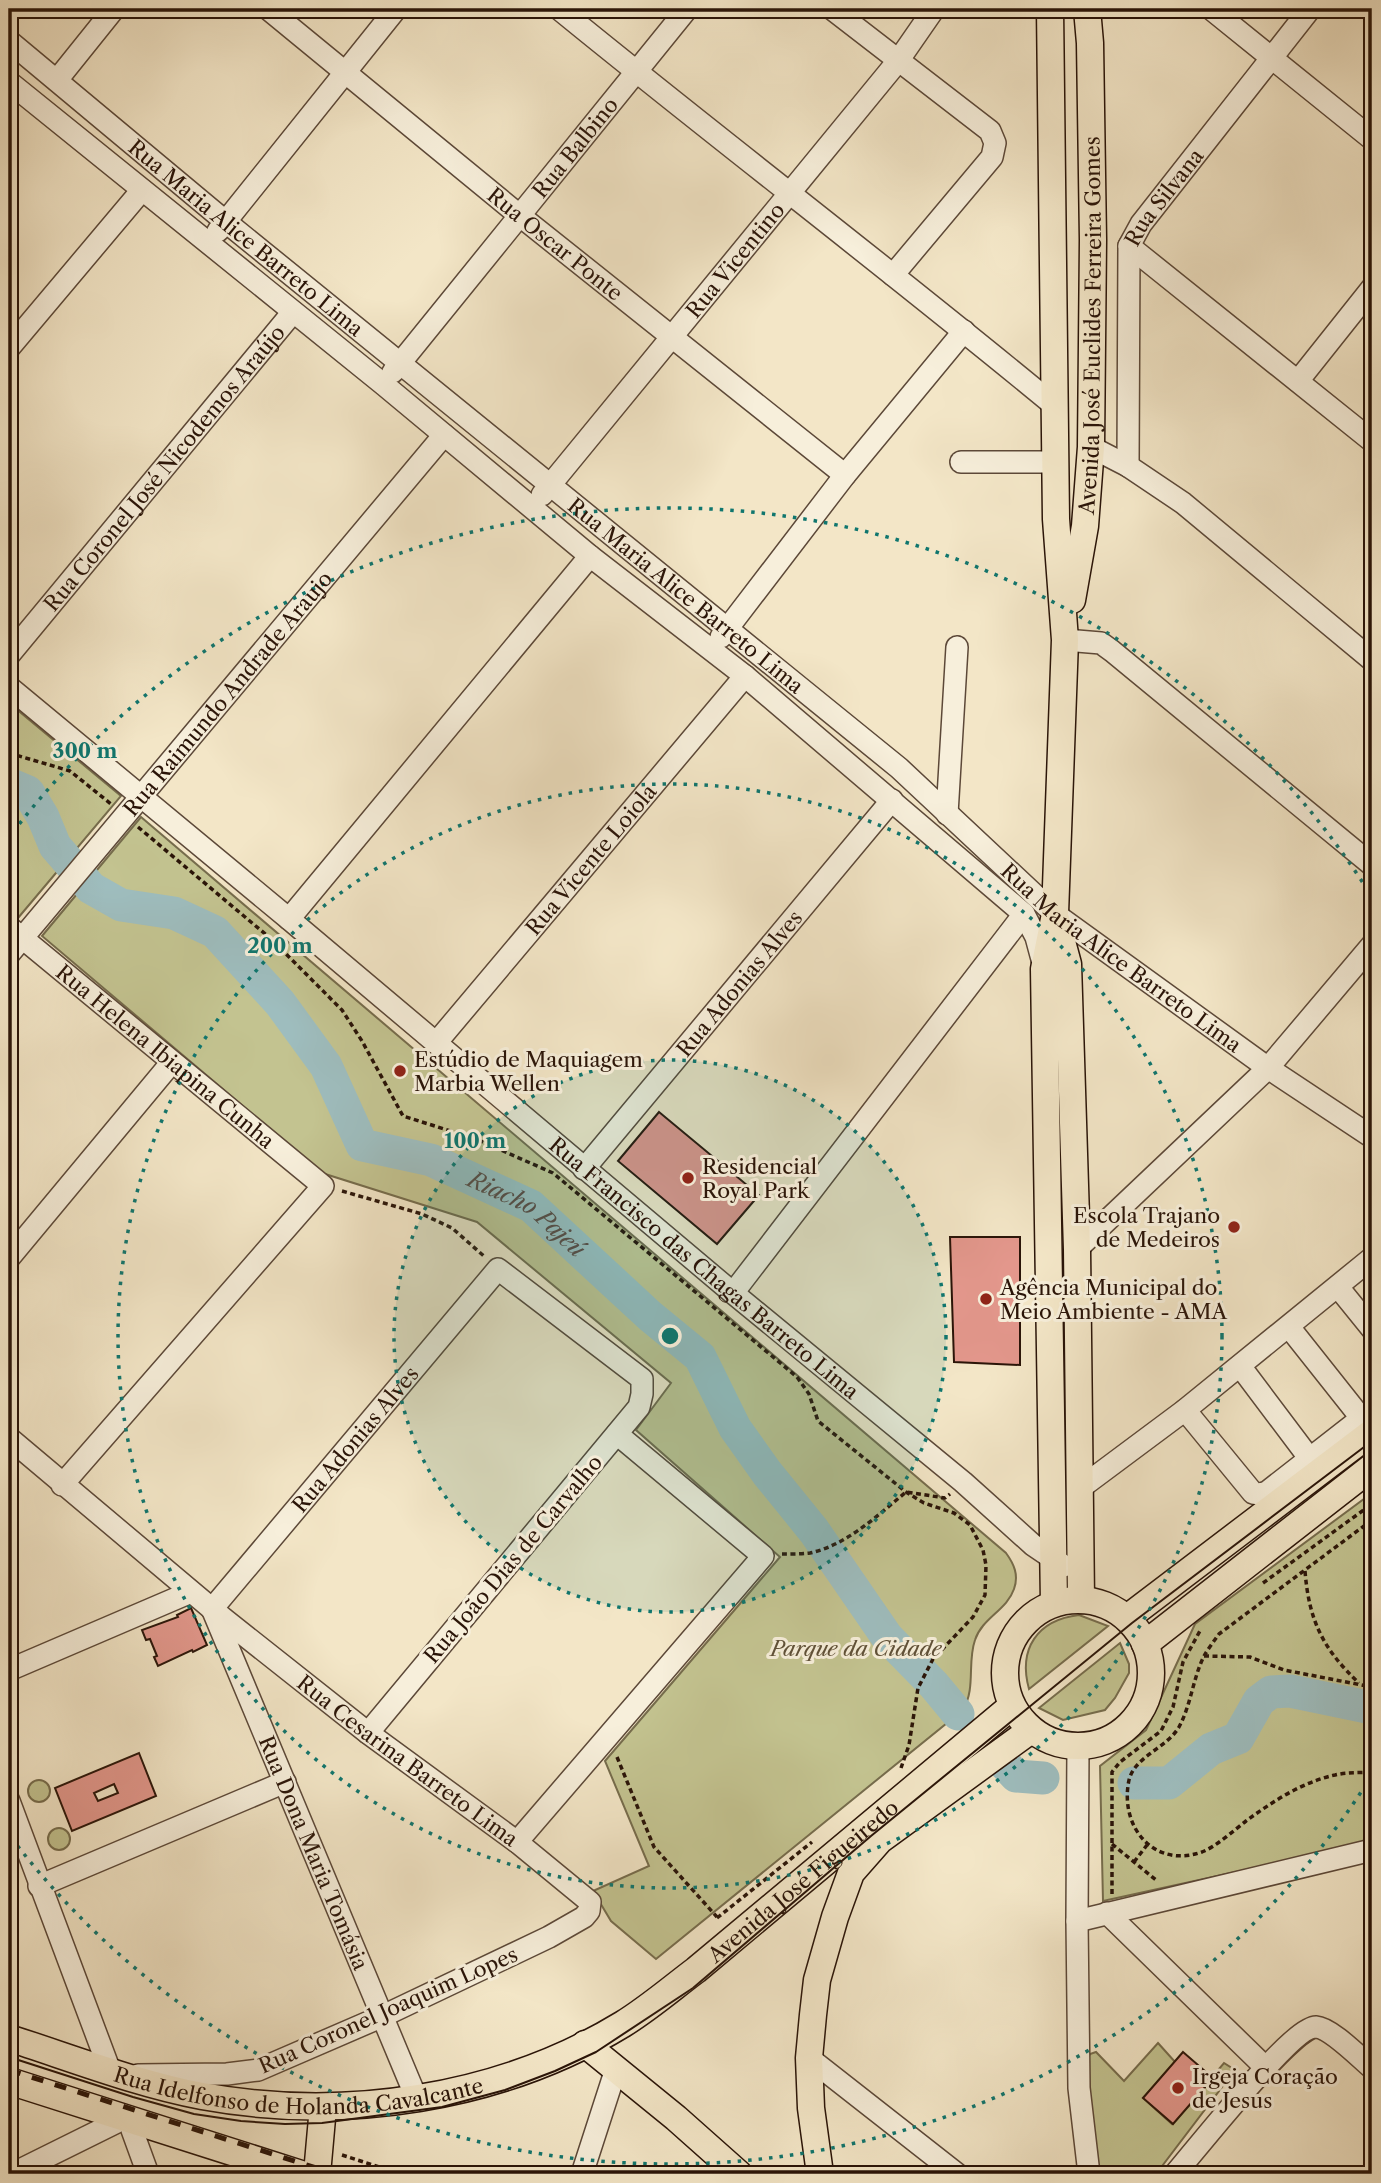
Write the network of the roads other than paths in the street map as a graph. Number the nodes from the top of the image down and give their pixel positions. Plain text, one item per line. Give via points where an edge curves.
1 (114, 9) edge
2 (268, 9) edge
3 (397, 9) edge
4 (559, 9) edge
5 (687, 9) edge
6 (832, 9) edge
7 (934, 9) edge
8 (1050, 9) edge
9 (1087, 9) edge
10 (1211, 9) edge
11 (1310, 9) edge
12 (9, 41) edge
13 (1271, 57) junction
14 (898, 61) junction
15 (635, 71) junction
16 (344, 73) junction
17 (57, 80) junction
18 (9, 82) edge
19 (1372, 139) edge
20 (142, 190) junction
21 (790, 195) junction
22 (519, 215) junction
23 (226, 222) junction
24 (208, 244) junction
25 (1129, 246) junction
26 (893, 275) junction
27 (1372, 288) edge
28 (293, 312) junction
29 (964, 331) junction
30 (673, 337) junction
31 (9, 348) edge
32 (400, 362) junction
33 (1298, 381) junction
34 (383, 384) junction
35 (1055, 406) junction
36 (444, 435) junction
37 (1372, 441) edge
38 (1091, 447) junction
39 (961, 462) dead end
40 (1055, 462) junction
41 (1128, 466) junction
42 (845, 475) junction
43 (550, 485) junction
44 (532, 507) junction
45 (590, 556) junction
46 (728, 628) junction
47 (1065, 640) junction
48 (957, 647) dead end
49 (711, 649) junction
50 (1368, 649) edge
51 (9, 655) edge
52 (745, 676) junction
53 (9, 687) edge
54 (141, 797) junction
55 (892, 800) junction
56 (947, 814) junction
57 (1372, 865) edge
58 (1024, 914) junction
59 (1055, 914) junction
60 (289, 919) junction
61 (13, 939) edge
62 (1372, 945) edge
63 (1044, 969) junction
64 (436, 1043) junction
65 (172, 1062) junction
66 (1268, 1068) junction
67 (1372, 1137) edge
68 (584, 1169) junction
69 (1077, 1248) junction
70 (9, 1258) edge
71 (1372, 1258) edge
72 (1338, 1287) junction
73 (733, 1293) junction
74 (1289, 1327) junction
75 (1372, 1329) edge
76 (1240, 1366) junction
77 (642, 1378) joint
78 (1185, 1410) junction
79 (1369, 1420) edge
80 (617, 1434) junction
81 (9, 1439) edge
82 (1310, 1459) junction
83 (1372, 1467) edge
84 (62, 1485) junction
85 (1079, 1489) junction
86 (1053, 1559) junction
87 (1081, 1588) junction
88 (191, 1592) junction
89 (1054, 1603) junction
90 (218, 1614) junction
91 (1127, 1618) junction
92 (1145, 1644) junction
93 (9, 1670) edge
94 (1012, 1706) junction
95 (1031, 1730) junction
96 (368, 1733) junction
97 (1078, 1747) junction
98 (285, 1782) junction
99 (9, 1801) edge
100 (517, 1842) junction
101 (1372, 1850) edge
102 (39, 1886) junction
103 (590, 1902) joint
104 (1107, 1913) junction
105 (1077, 1921) junction
106 (383, 2016) junction
107 (9, 2038) edge
108 (585, 2044) junction
109 (809, 2058) junction
110 (1265, 2067) junction
111 (1372, 2068) edge
112 (616, 2069) junction
113 (118, 2073) junction
114 (9, 2081) edge
115 (416, 2097) junction
116 (323, 2107) junction
117 (128, 2119) junction
118 (12, 2174) edge
119 (148, 2174) edge
120 (301, 2174) edge
121 (317, 2174) edge
122 (582, 2174) edge
123 (739, 2174) edge
124 (820, 2174) edge
125 (957, 2174) edge
126 (1089, 2174) edge
127 (1175, 2174) edge

1 - 17 street
2 - 16 street, Rua Oscar Ponte
3 - 16 street
4 - 15 street
5 - 15 street, Rua Balbino
6 - 14 street
7 - 14 street, Rua Vicentino
8 - 35 main road, Avenida José Euclides Ferreira Gomes
9 - 38 main road, Avenida José Euclides Ferreira Gomes via 1093,240
10 - 13 street
11 - 13 street, Rua Silvana
12 - 17 street, Rua Maria Alice Barreto Lima
13 - 19 street
13 - 25 street, Rua Silvana via 1140,224
14 - 21 street, Rua Vicentino
14 - 26 street via 990,131 995,143 992,157
15 - 21 street
15 - 22 street, Rua Balbino
16 - 22 street, Rua Oscar Ponte
16 - 23 street
17 - 23 street, Rua Maria Alice Barreto Lima
18 - 20 street, Rua Maria Alice Barreto Lima
20 - 24 street, Rua Maria Alice Barreto Lima
20 - 31 street
21 - 26 street
21 - 30 street, Rua Vicentino
22 - 30 street, Rua Oscar Ponte
22 - 32 street, Rua Balbino
23 - 24 street
23 - 32 street, Rua Maria Alice Barreto Lima
24 - 28 street, Rua Maria Alice Barreto Lima
25 - 33 street
25 - 41 street, Rua Silvana
26 - 29 street
27 - 33 street
28 - 34 street, Rua Maria Alice Barreto Lima
28 - 51 street, Rua Coronel José Nicodemos Araújo
29 - 35 street
29 - 42 street
30 - 42 street, Rua Oscar Ponte
30 - 43 street, Rua Vicentino
32 - 34 street, Rua Balbino
32 - 43 street, Rua Maria Alice Barreto Lima
33 - 37 street
34 - 36 street, Rua Maria Alice Barreto Lima
35 - 40 main road, Avenida José Euclides Ferreira Gomes
36 - 44 street, Rua Maria Alice Barreto Lima
36 - 54 street, Rua Raimundo Andrade Araujo
38 - 41 street
38 - 47 main road, Avenida José Euclides Ferreira Gomes via 1085,526
39 - 40 street
40 - 47 main road, Avenida José Euclides Ferreira Gomes
41 - 50 street via 1183,503
42 - 46 street
43 - 44 street, Rua Vicentino
43 - 46 street, Rua Maria Alice Barreto Lima
44 - 45 street, Rua Maria Alice Barreto Lima
45 - 49 street, Rua Maria Alice Barreto Lima
45 - 60 street
46 - 49 street
46 - 56 street, Rua Maria Alice Barreto Lima
47 - 57 street via 1101,643 1112,651
47 - 59 main road, Avenida José Euclides Ferreira Gomes
48 - 56 street
49 - 52 street, Rua Maria Alice Barreto Lima
52 - 55 street, Rua Maria Alice Barreto Lima
52 - 64 street, Rua Vicente Loiola
53 - 54 street, Rua Francisco das Chagas Barreto Lima
54 - 60 street, Rua Francisco das Chagas Barreto Lima
54 - 61 street, Rua Raimundo Andrade Araujo via 65,887
55 - 58 street, Rua Maria Alice Barreto Lima
55 - 68 street, Rua Adonias Alves
56 - 59 street, Rua Maria Alice Barreto Lima
58 - 59 street
58 - 63 street, Rua Maria Alice Barreto Lima via 1037,937
58 - 73 street
59 - 63 main road, Avenida José Euclides Ferreira Gomes
59 - 66 street, Rua Maria Alice Barreto Lima
59 - 69 main road, Avenida José Euclides Ferreira Gomes via 1068,964
60 - 64 street, Rua Francisco das Chagas Barreto Lima
61 - 65 street, Rua Helena Ibiapina Cunha
62 - 66 street
63 - 86 main road, Avenida José Euclides Ferreira Gomes
64 - 68 street, Rua Francisco das Chagas Barreto Lima
65 - 70 street
65 - 84 street, Rua Helena Ibiapina Cunha via 323,1186
66 - 67 street, Rua Maria Alice Barreto Lima
66 - 69 street
68 - 73 street, Rua Francisco das Chagas Barreto Lima
69 - 85 main road, Avenida José Euclides Ferreira Gomes
71 - 72 street
72 - 74 street
72 - 75 street
73 - 86 street, Rua Francisco das Chagas Barreto Lima
74 - 76 street
74 - 79 street
76 - 78 street
76 - 82 street
77 - 80 street, Rua João Dias de Carvalho via 639,1407
77 - 90 street, Rua Adonias Alves via 498,1269
78 - 82 street via 1253,1493 1267,1492
78 - 85 street
79 - 82 street
79 - 91 main road
80 - 96 street, Rua João Dias de Carvalho
80 - 100 street via 763,1556
81 - 84 street, Rua Cesarina Barreto Lima
83 - 92 main road
84 - 88 street, Rua Cesarina Barreto Lima
85 - 87 main road, Avenida José Euclides Ferreira Gomes
86 - 87 street, Rua Francisco das Chagas Barreto Lima
86 - 89 main road, Avenida José Euclides Ferreira Gomes
87 - 89 main road
87 - 91 main road
88 - 90 street, Rua Cesarina Barreto Lima
88 - 93 street
89 - 94 main road via 1020,1627 1010,1645 1004,1665
90 - 96 street, Rua Cesarina Barreto Lima
90 - 98 street, Rua Dona Maria Tomásia
91 - 92 main road
92 - 97 main road via 1152,1667 1150,1691 1140,1714 1124,1732 1102,1743
94 - 95 main road
94 - 108 main road, Avenida José Figueiredo via 696,1970 623,2024
95 - 97 main road via 1053,1742
95 - 109 main road, Avenida José Figueiredo via 880,1840 851,1873 817,1980
96 - 100 street, Rua Cesarina Barreto Lima
97 - 105 street
98 - 102 street
98 - 106 street, Rua Dona Maria Tomásia
99 - 102 street
100 - 103 street, Rua Cesarina Barreto Lima
101 - 104 street
102 - 113 street
103 - 106 street, Rua Coronel Joaquim Lopes via 584,1917
104 - 105 street
104 - 110 street
105 - 126 street via 1080,2088
106 - 113 street, Rua Coronel Joaquim Lopes via 258,2070
106 - 115 street, Rua Dona Maria Tomásia
107 - 113 main road, Rua Idelfonso de Holanda Cavalcante
108 - 112 main road
108 - 115 main road, Rua Idelfonso de Holanda Cavalcante via 520,2073
109 - 124 main road, Avenida José Figueiredo
109 - 125 street
110 - 111 street via 1308,2028 1318,2027
110 - 127 street
112 - 122 street
112 - 123 main road
113 - 116 main road, Rua Idelfonso de Holanda Cavalcante via 228,2100
114 - 117 main road, Rua Idelfonso de Holanda Cavalcante
115 - 116 main road, Rua Idelfonso de Holanda Cavalcante
116 - 121 main road
117 - 118 street
117 - 119 street
117 - 120 main road, Rua Idelfonso de Holanda Cavalcante

